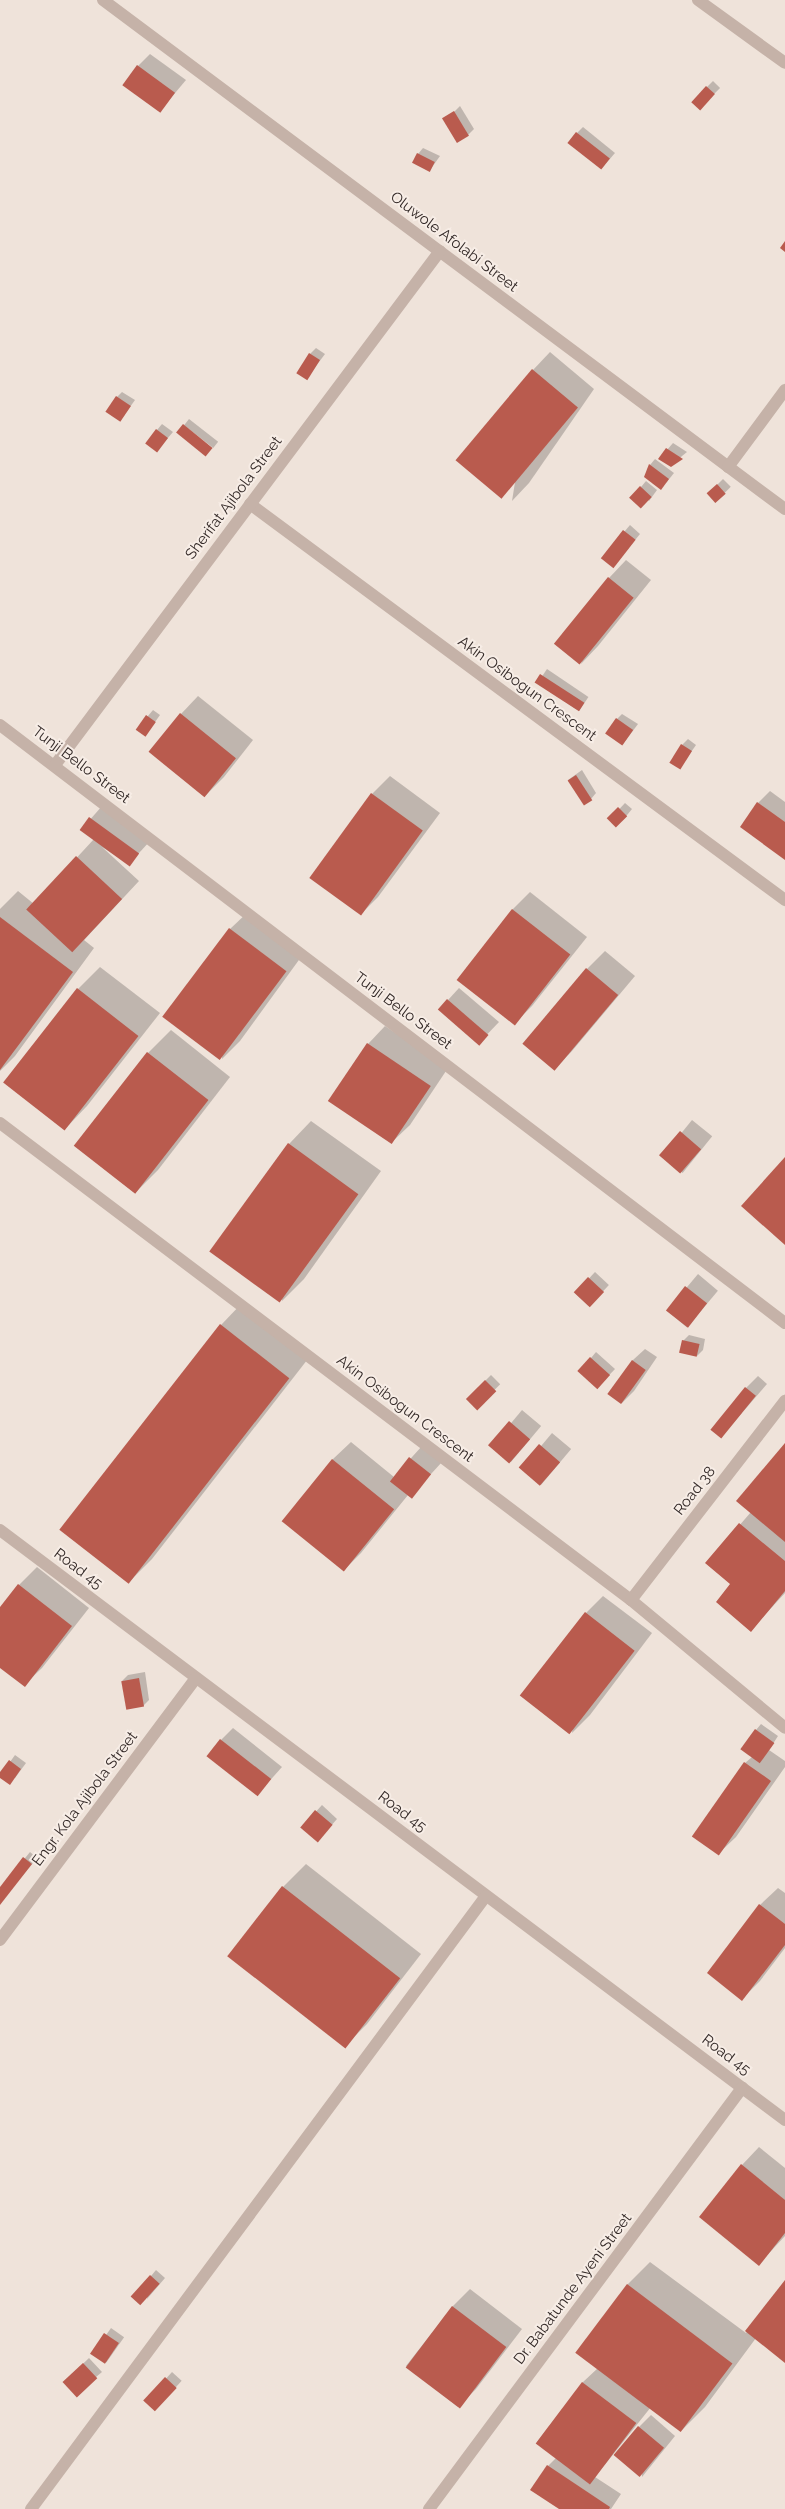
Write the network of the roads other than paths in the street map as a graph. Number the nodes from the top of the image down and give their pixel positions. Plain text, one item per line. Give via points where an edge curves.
1 (103, 0) edge
2 (698, 0) edge
3 (785, 64) edge
4 (440, 251) junction
5 (785, 390) edge
6 (728, 467) junction
7 (250, 504) junction
8 (785, 509) edge
9 (0, 726) edge
10 (55, 765) junction
11 (785, 900) edge
12 (0, 1123) edge
13 (785, 1323) edge
14 (785, 1401) edge
15 (0, 1530) edge
16 (631, 1600) junction
17 (196, 1678) junction
18 (785, 1728) edge
19 (486, 1896) junction
20 (0, 1940) edge
21 (742, 2088) junction
22 (785, 2120) edge
23 (31, 2509) edge
24 (429, 2509) edge

1 - 4 street, Oluwole Afolabi Street
2 - 3 street
4 - 6 street, Oluwole Afolabi Street
4 - 7 street, Sherifat Ajibola Street
5 - 6 street
6 - 8 street, Oluwole Afolabi Street
7 - 10 street, Sherifat Ajibola Street
7 - 11 street, Akin Osibogun Crescent
9 - 10 street, Tunji Bello Street
10 - 13 street, Tunji Bello Street
12 - 16 street, Akin Osibogun Crescent
14 - 16 street, Road 38
15 - 17 street, Road 45
16 - 18 street, Akin Osibogun Crescent
17 - 19 street, Road 45
17 - 20 street, Engr. Kola Ajibola Street
19 - 21 street, Road 45
19 - 23 street
21 - 22 street, Road 45
21 - 24 street, Dr. Babatunde Ayeni Street

